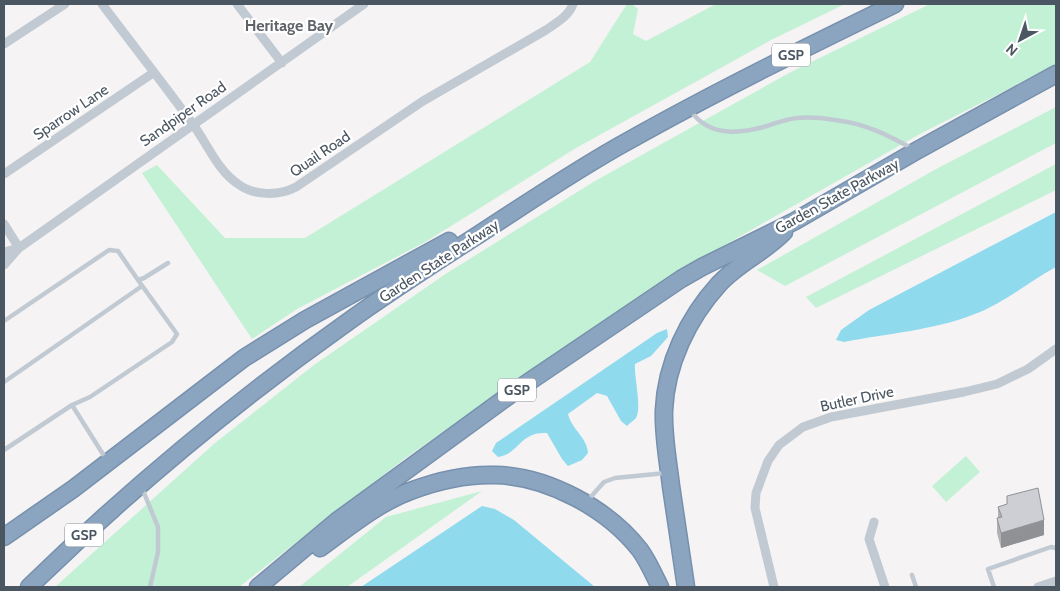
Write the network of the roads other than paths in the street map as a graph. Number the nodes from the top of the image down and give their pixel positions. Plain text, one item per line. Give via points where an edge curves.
1 (65, 4) edge
2 (102, 4) edge
3 (237, 4) edge
4 (364, 4) edge
5 (573, 4) edge
6 (895, 4) edge
7 (4, 44) edge
8 (282, 63) junction
9 (153, 73) junction
10 (1056, 74) edge
11 (688, 108) junction
12 (193, 124) junction
13 (916, 151) junction
14 (4, 174) edge
15 (537, 196) junction
16 (795, 221) junction
17 (4, 224) edge
18 (19, 248) junction
19 (4, 252) edge
20 (168, 263) dead end
21 (4, 265) edge
22 (138, 280) junction
23 (142, 286) junction
24 (4, 322) edge
25 (1056, 349) edge
26 (4, 382) edge
27 (72, 405) junction
28 (4, 450) edge
29 (108, 462) junction
30 (670, 472) junction
31 (141, 485) junction
32 (586, 504) junction
33 (874, 522) dead end
34 (4, 537) edge
35 (1056, 548) edge
36 (912, 574) dead end
37 (1056, 581) edge
38 (29, 587) edge
39 (150, 587) edge
40 (260, 587) edge
41 (660, 587) edge
42 (686, 587) edge
43 (774, 587) edge
44 (885, 587) edge
45 (916, 587) edge
46 (994, 587) edge
47 (1038, 587) edge

1 - 7 street
2 - 9 street, Quail Road
3 - 8 street
4 - 8 street, Sandpiper Road
5 - 12 street, Quail Road via 562,19 546,30 423,101 287,192 257,192 238,184 224,171
6 - 11 highway, Garden State Parkway / GSP
8 - 12 street, Sandpiper Road
9 - 12 street, Quail Road
9 - 14 street, Sparrow Lane
10 - 13 highway, Garden State Parkway / GSP
11 - 13 lane via 706,126 724,131 755,129 797,118 835,120 884,133
11 - 15 highway, Garden State Parkway / GSP
12 - 18 street, Sandpiper Road
13 - 16 highway, Garden State Parkway / GSP
15 - 29 highway via 500,210 263,345
15 - 31 highway, Garden State Parkway / GSP via 326,337 224,415
16 - 30 highway via 774,244 747,260 719,283 696,314 677,349 664,411
16 - 40 highway, Garden State Parkway / GSP via 702,267 511,394 324,531
17 - 18 street
18 - 19 street, Sandpiper Road
18 - 21 street, Sandpiper Road
20 - 22 lane
22 - 23 lane
22 - 24 lane via 118,251 109,250
23 - 26 lane
23 - 27 lane via 177,334 164,348 90,397
25 - 43 street, Butler Drive via 1028,369 997,384 831,417 803,427 779,445 765,468 756,493 756,508
27 - 28 lane
27 - 29 lane
29 - 34 highway
30 - 32 lane via 604,482
30 - 42 highway
31 - 38 highway, Garden State Parkway / GSP
31 - 39 lane via 158,527 158,552
32 - 40 highway via 544,485 497,474 444,480 386,502
32 - 41 highway via 612,521 641,551
33 - 44 street via 869,538
35 - 46 lane via 988,569
36 - 45 lane
37 - 47 street

